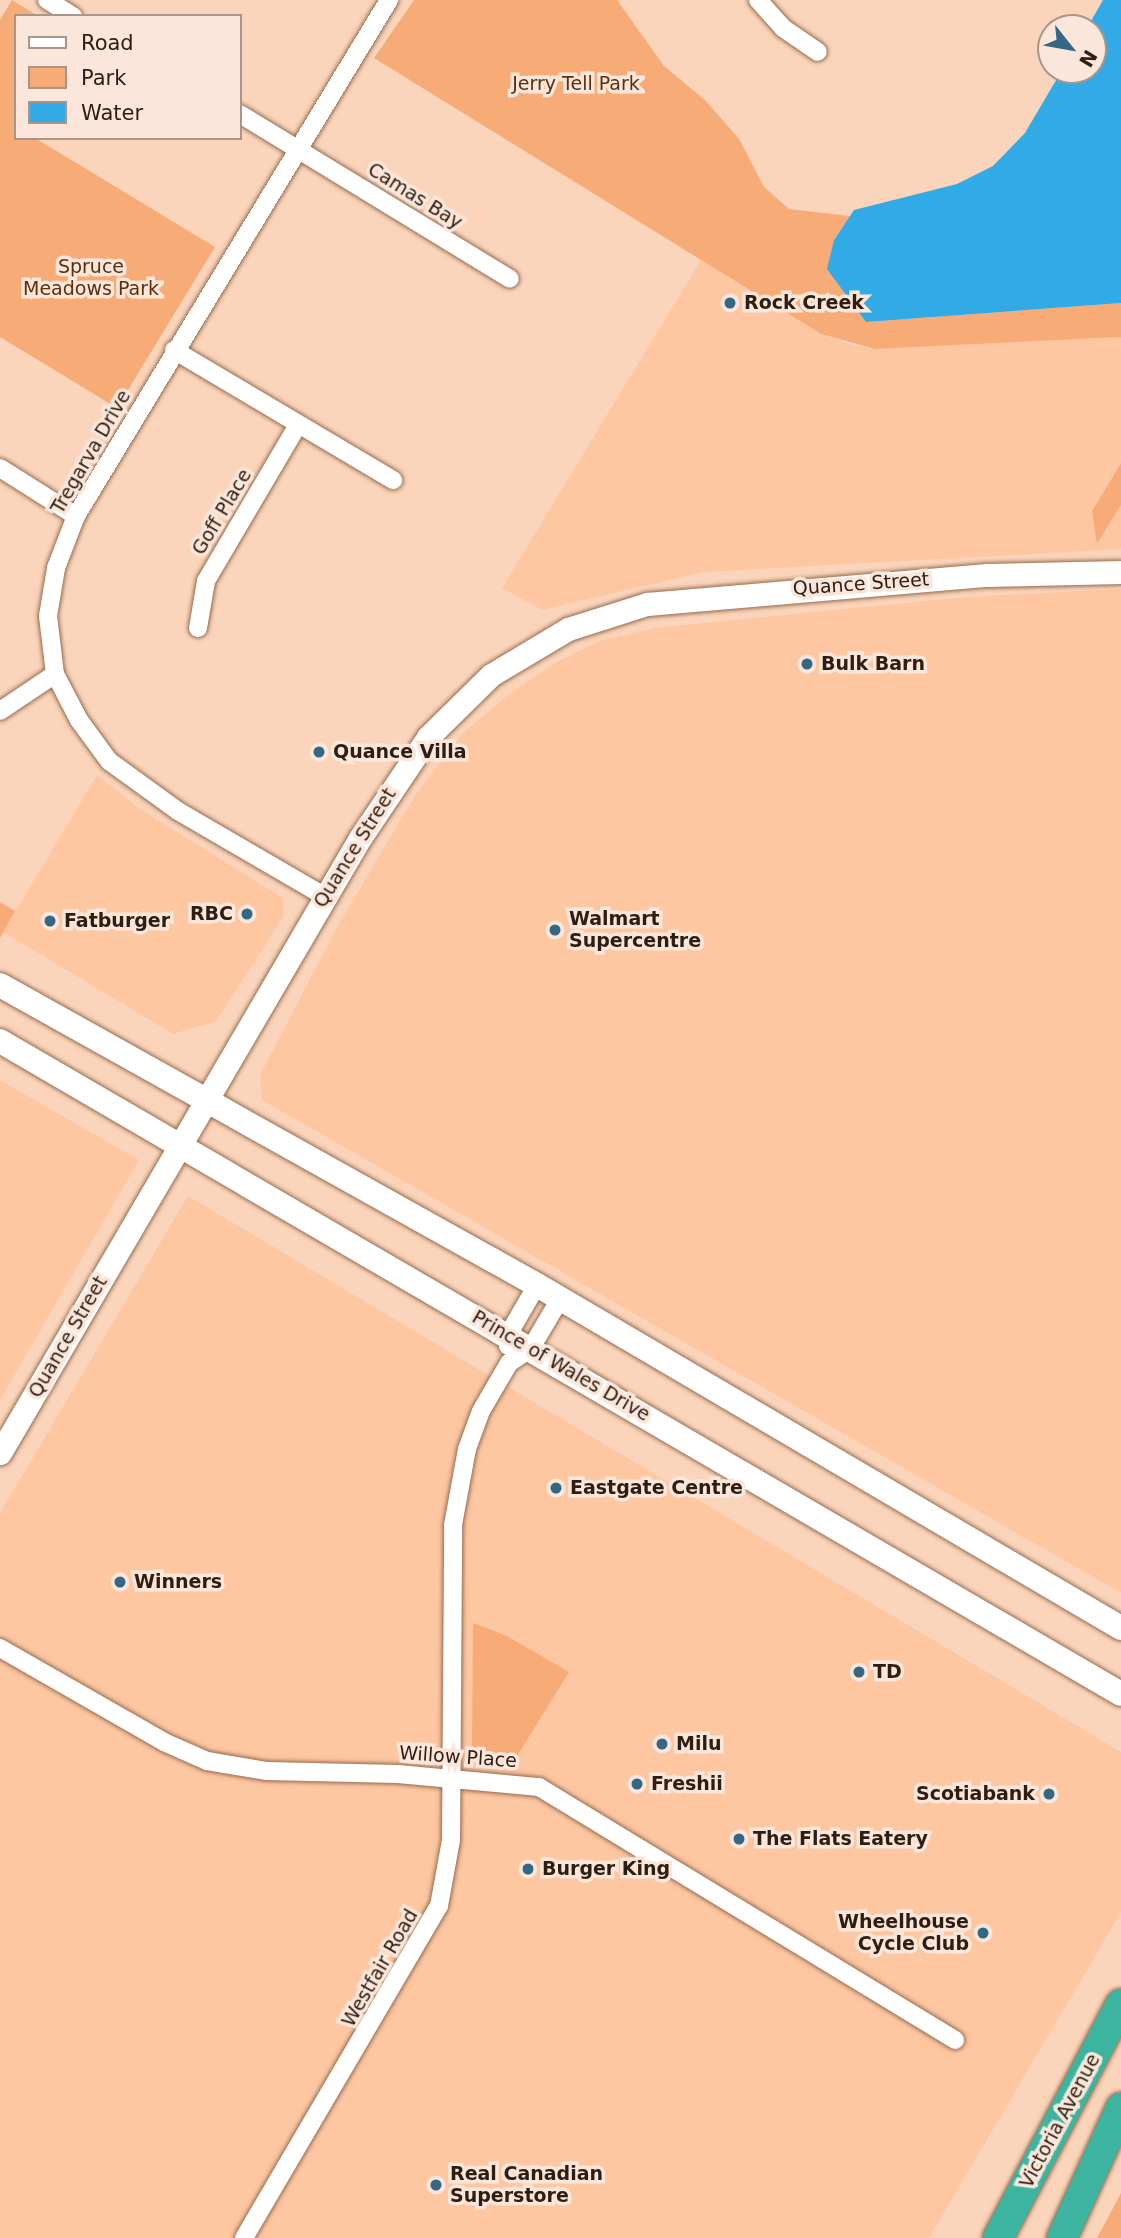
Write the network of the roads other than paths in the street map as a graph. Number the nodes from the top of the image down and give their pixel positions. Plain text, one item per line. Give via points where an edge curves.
1 (47, 0) edge
2 (389, 0) edge
3 (758, 0) edge
4 (71, 14) edge
5 (818, 52) dead end
6 (242, 115) edge
7 (299, 150) junction
8 (510, 279) dead end
9 (174, 350) junction
10 (298, 425) junction
11 (0, 468) edge
12 (393, 480) dead end
13 (76, 516) junction
14 (1121, 572) edge
15 (198, 628) dead end
16 (55, 674) junction
17 (0, 711) edge
18 (324, 896) junction
19 (0, 985) edge
20 (0, 1041) edge
21 (205, 1101) junction
22 (181, 1142) junction
23 (537, 1285) junction
24 (560, 1299) junction
25 (508, 1335) junction
26 (531, 1348) junction
27 (509, 1363) junction
28 (0, 1454) edge
29 (1121, 1628) edge
30 (0, 1648) edge
31 (1121, 1693) edge
32 (453, 1782) junction
33 (1121, 2004) edge
34 (955, 2040) dead end
35 (1121, 2108) edge
36 (1121, 2139) edge
37 (1003, 2229) edge
38 (244, 2238) edge
39 (1065, 2238) edge

1 - 4 street
2 - 7 street, Tregarva Drive
3 - 5 street via 783,28
6 - 7 street, Camas Bay
7 - 8 street, Camas Bay
7 - 9 street, Tregarva Drive
9 - 10 street
9 - 13 street, Tregarva Drive
10 - 12 street
10 - 15 street, Goff Place via 206,581
11 - 13 street
13 - 16 street, Tregarva Drive via 56,568 48,616
14 - 18 street, Quance Street via 987,575 685,598 647,604 568,629 491,675 428,737
16 - 17 street
16 - 18 street, Tregarva Drive via 79,720 109,761 178,811
18 - 21 street, Quance Street
19 - 21 main road
20 - 22 main road, Prince of Wales Drive
21 - 22 street, Quance Street
21 - 23 main road
22 - 25 main road, Prince of Wales Drive
22 - 28 street, Quance Street
23 - 24 main road
23 - 25 street
24 - 26 street, Westfair Road
24 - 29 main road
25 - 26 main road, Prince of Wales Drive
25 - 27 street
26 - 27 street, Westfair Road
26 - 31 main road, Prince of Wales Drive
27 - 32 street, Westfair Road via 481,1411 467,1449 453,1525
30 - 32 street, Willow Place via 164,1742 207,1761 267,1771 398,1774
32 - 34 street, Willow Place via 520,1782 549,1793
32 - 38 street, Westfair Road via 448,1867 432,1924
33 - 37 highway, Victoria Avenue
35 - 39 highway
36 - 39 highway

